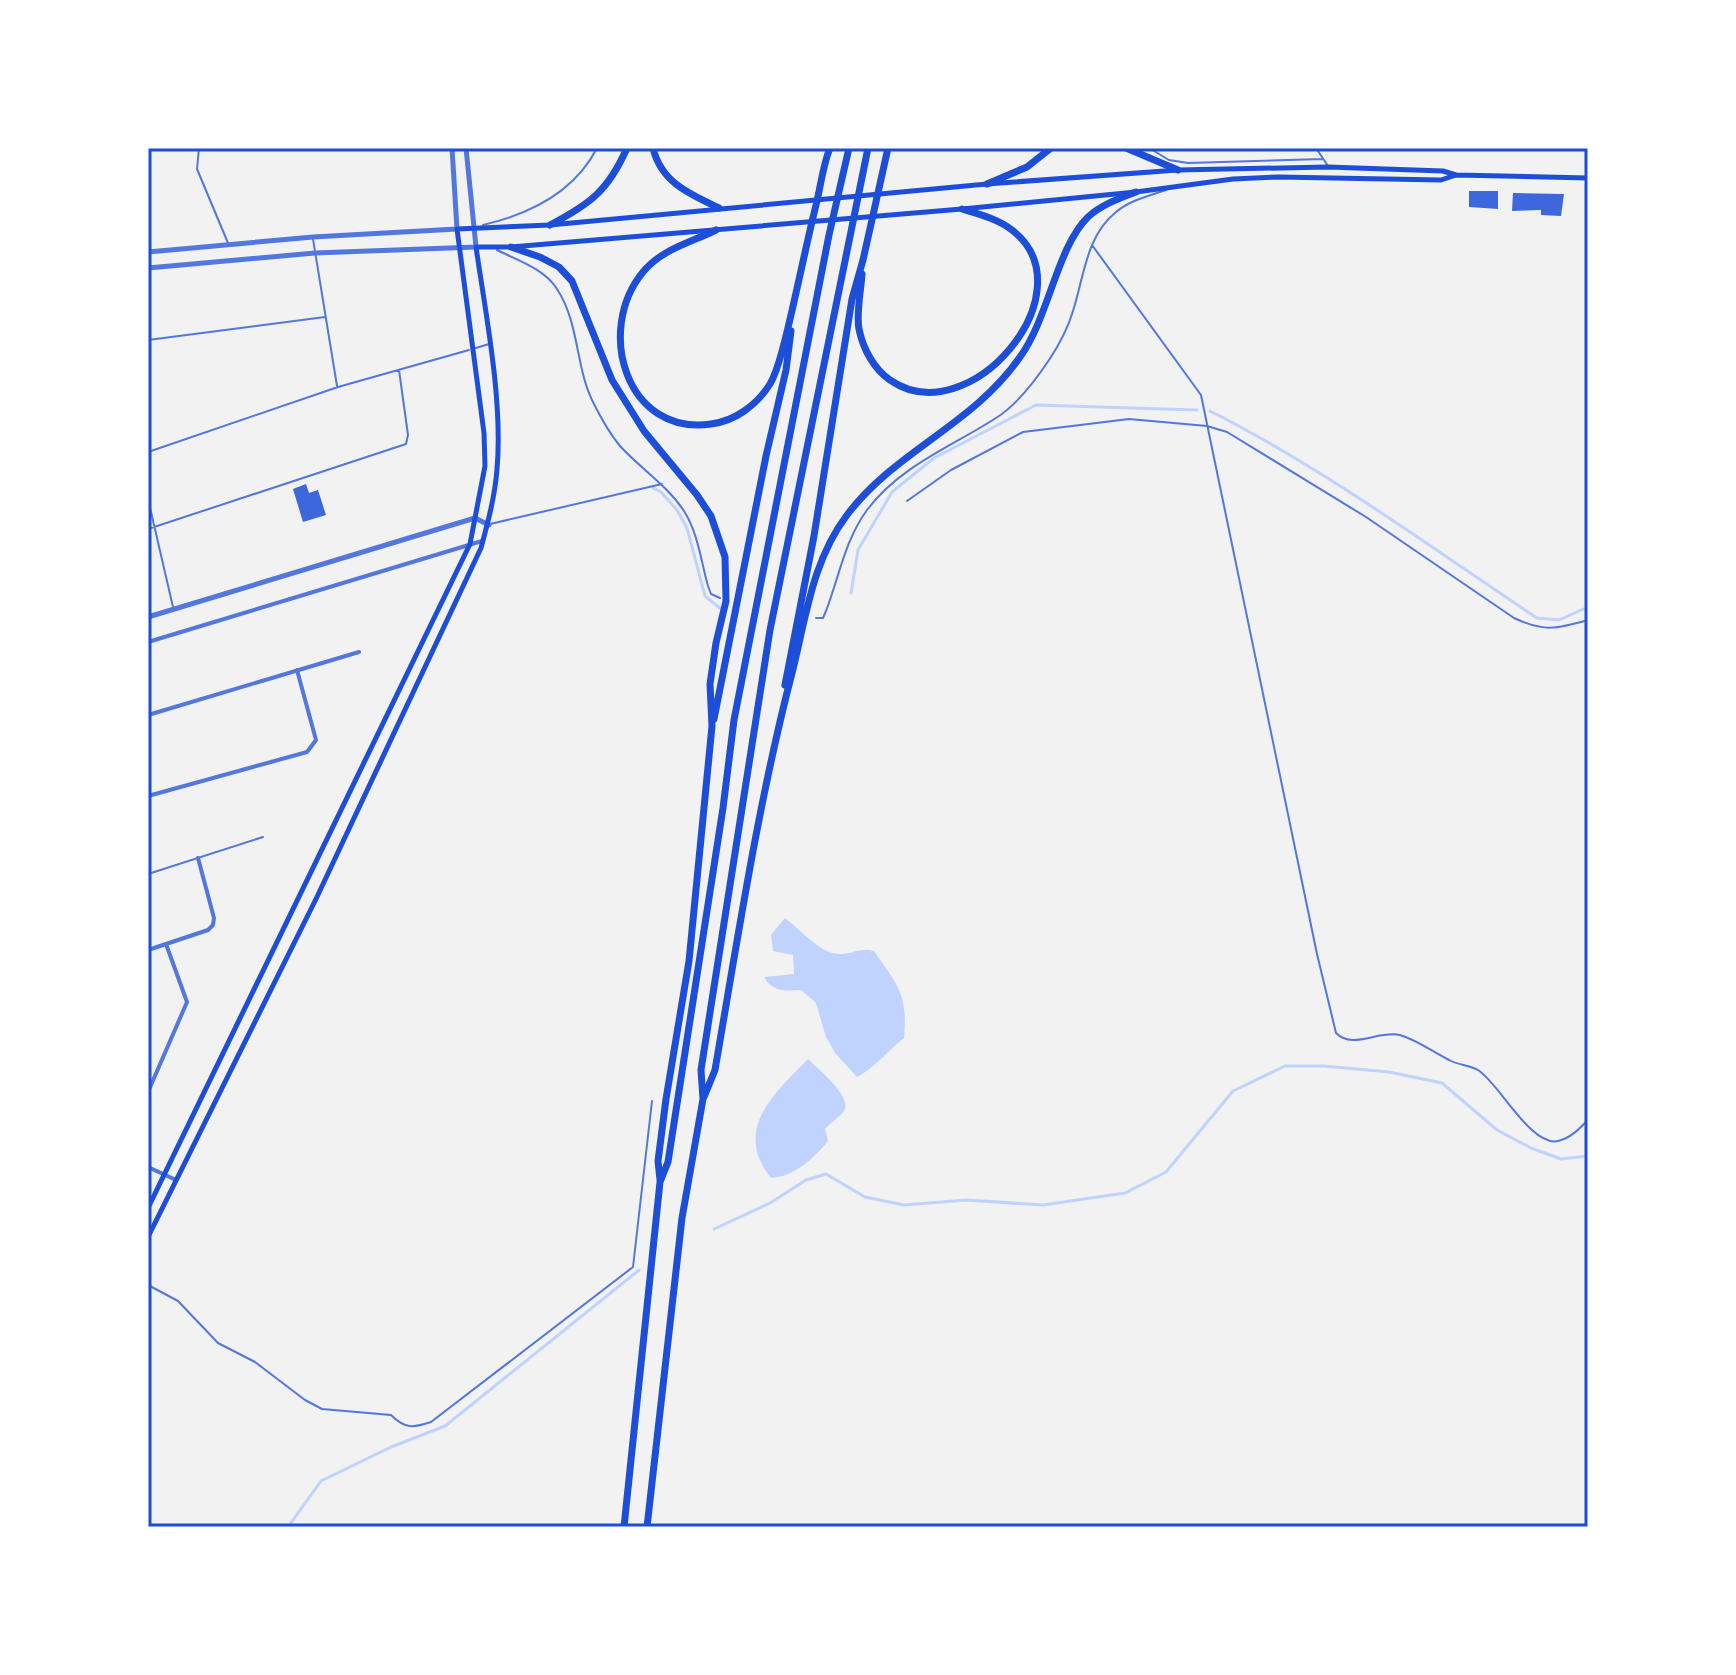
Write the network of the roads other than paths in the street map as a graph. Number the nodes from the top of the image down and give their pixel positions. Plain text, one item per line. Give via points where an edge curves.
1 (199, 148) edge
2 (452, 148) edge
3 (466, 148) edge
4 (597, 148) edge
5 (627, 148) edge
6 (653, 148) edge
7 (849, 148) edge
8 (868, 148) edge
9 (888, 148) edge
10 (1051, 148) edge
11 (1126, 148) edge
12 (1149, 148) edge
13 (1316, 148) edge
14 (829, 150) edge
15 (1323, 159) junction
16 (1328, 167) junction
17 (1178, 170) junction
18 (1456, 175) junction
19 (1588, 178) edge
20 (1186, 183) junction
21 (987, 184) junction
22 (1136, 192) junction
23 (719, 208) junction
24 (962, 209) junction
25 (550, 225) junction
26 (474, 227) junction
27 (457, 229) junction
28 (716, 230) junction
29 (313, 237) junction
30 (229, 244) junction
31 (1092, 245) junction
32 (476, 247) junction
33 (492, 247) junction
34 (511, 247) junction
35 (460, 248) junction
36 (148, 252) edge
37 (315, 253) junction
38 (863, 260) junction
39 (148, 268) edge
40 (325, 317) junction
41 (790, 325) junction
42 (148, 340) edge
43 (490, 344) junction
44 (473, 349) junction
45 (399, 369) junction
46 (338, 387) junction
47 (1207, 426) junction
48 (148, 452) edge
49 (662, 484) junction
50 (148, 499) edge
51 (907, 501) dead end
52 (475, 518) junction
53 (489, 525) junction
54 (155, 526) junction
55 (148, 529) edge
56 (483, 540) junction
57 (470, 544) junction
58 (720, 598) dead end
59 (173, 610) junction
60 (148, 617) edge
61 (816, 618) dead end
62 (1588, 620) edge
63 (148, 642) edge
64 (423, 642) junction
65 (434, 647) junction
66 (359, 652) dead end
67 (297, 670) junction
68 (785, 695) junction
69 (148, 715) edge
70 (712, 726) junction
71 (374, 743) junction
72 (385, 749) junction
73 (148, 796) edge
74 (263, 837) dead end
75 (198, 858) junction
76 (148, 874) edge
77 (285, 928) junction
78 (299, 933) junction
79 (166, 944) junction
80 (148, 950) edge
81 (221, 1060) junction
82 (232, 1067) junction
83 (150, 1082) edge
84 (148, 1092) edge
85 (703, 1099) junction
86 (652, 1101) dead end
87 (1588, 1120) edge
88 (148, 1167) edge
89 (164, 1174) junction
90 (176, 1180) junction
91 (660, 1182) junction
92 (148, 1208) edge
93 (148, 1237) edge
94 (148, 1285) edge
95 (624, 1527) edge
96 (647, 1527) edge

1 - 30 lane via 197,169
2 - 27 street
3 - 26 street
4 - 26 lane via 555,197 518,216
5 - 25 highway via 600,193
6 - 23 highway via 668,179
7 - 91 highway via 734,720 693,1010 668,1162
8 - 85 highway via 770,630 701,1070
9 - 38 highway
10 - 21 highway via 1027,167
11 - 17 highway
12 - 15 lane via 1169,160 1188,163
13 - 15 lane
14 - 41 highway
15 - 16 lane
16 - 17 main road
16 - 18 main road
17 - 21 main road
18 - 19 main road
18 - 20 main road via 1441,180 1278,177
20 - 22 main road
20 - 31 lane via 1116,212
21 - 23 main road
22 - 24 main road
22 - 68 highway via 1089,216 1075,234 1040,324 1006,378 969,413 880,479 845,517 808,598
23 - 25 main road
24 - 28 main road
24 - 38 highway via 1013,230 1028,248 1037,272 1037,293 1021,334 965,385 922,393 901,388 881,374 866,352 859,328
25 - 26 main road
26 - 27 main road
26 - 32 street
27 - 29 street
27 - 35 main road
28 - 34 main road
28 - 41 highway via 657,258 632,290 620,350 634,390 675,421 727,420 757,401 770,384
29 - 30 street
29 - 37 lane
30 - 36 street
31 - 47 lane via 1201,395
31 - 61 lane via 1073,312 1049,359 997,417 941,448 881,495 855,528 823,618
32 - 33 main road
32 - 35 street
32 - 43 main road
33 - 34 main road
33 - 49 lane via 529,265 556,287 573,327 593,403 620,445
34 - 70 highway via 550,262 572,281 627,407 697,495 715,527 725,557 726,601 710,684
35 - 37 street
35 - 44 main road
37 - 39 street
37 - 40 lane
38 - 68 highway
40 - 42 lane
40 - 46 lane
41 - 70 highway via 786,370
43 - 44 lane
43 - 53 main road via 497,469
44 - 45 lane
44 - 52 main road via 485,466
45 - 46 lane
45 - 54 lane via 406,444
46 - 48 lane
47 - 51 lane via 1129,419 1023,432 951,470
47 - 62 lane via 1227,432 1366,517 1514,618 1536,629
47 - 87 lane via 1336,1033 1350,1041 1398,1035 1477,1069 1529,1127 1555,1142 1572,1136
49 - 53 lane
49 - 58 lane via 693,528 711,594
50 - 54 lane
52 - 53 street
52 - 57 main road
52 - 59 street
53 - 56 main road
54 - 55 lane
54 - 59 lane
56 - 57 street
56 - 65 main road
57 - 63 street
57 - 64 main road
59 - 60 street
64 - 65 main road
64 - 71 main road
65 - 72 main road
66 - 67 street
67 - 69 street
67 - 73 street via 316,740 307,752
68 - 85 highway via 715,1070
70 - 91 highway via 689,961 658,1161
71 - 72 main road
71 - 77 main road
72 - 78 main road
74 - 75 lane
75 - 76 lane
75 - 79 street via 213,925
77 - 78 main road
77 - 81 main road
78 - 82 main road
79 - 80 street
79 - 83 street via 187,1002
81 - 82 main road
81 - 89 main road
82 - 90 main road
83 - 84 street
85 - 96 highway via 682,1218
86 - 94 lane via 633,1267 431,1422 413,1428 391,1415 322,1409 218,1343 178,1301
88 - 89 street
89 - 90 street
89 - 92 main road
90 - 93 main road
91 - 95 highway

